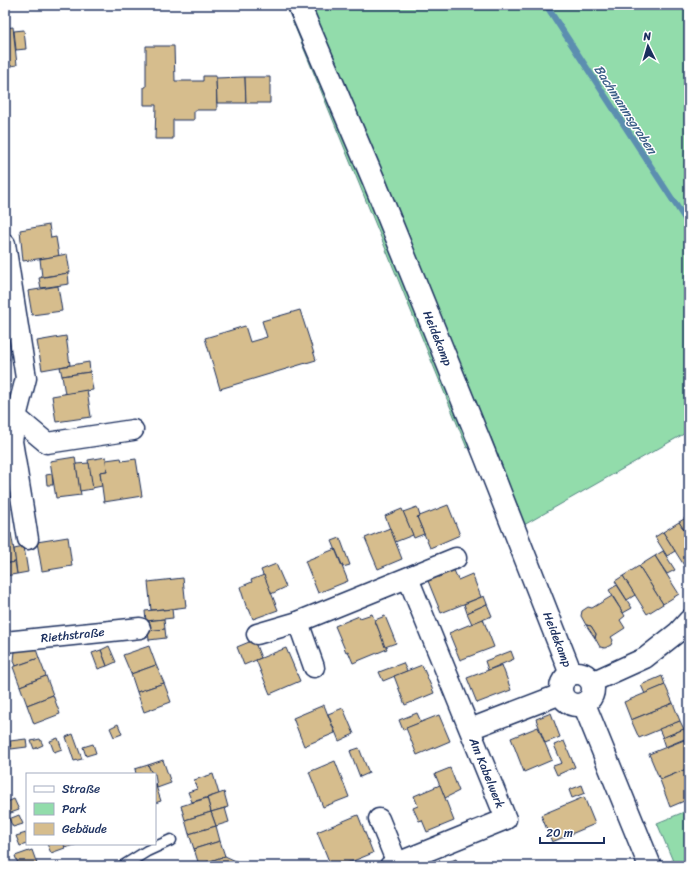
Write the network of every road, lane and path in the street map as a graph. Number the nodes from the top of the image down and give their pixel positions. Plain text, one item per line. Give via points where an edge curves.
1 (300, 5) edge
2 (5, 244) edge
3 (10, 414) edge
4 (133, 430) dead end
5 (28, 539) dead end
6 (456, 558) dead end
7 (408, 578) junction
8 (689, 620) edge
9 (298, 622) junction
10 (140, 628) dead end
11 (257, 634) dead end
12 (5, 642) edge
13 (314, 667) dead end
14 (571, 674) junction
15 (592, 682) junction
16 (561, 694) junction
17 (584, 704) junction
18 (470, 729) junction
19 (379, 819) dead end
20 (172, 840) dead end
21 (394, 864) edge
22 (123, 866) edge
23 (650, 866) edge

1 - 14 street, Heidekamp via 488,462
2 - 3 street via 26,378
3 - 4 street via 47,443
3 - 5 street
6 - 7 street
7 - 9 street
7 - 18 street, Am Kabelwerk
8 - 15 street via 645,658
9 - 11 street
9 - 13 street
10 - 12 street, Riethstraße
14 - 15 street, Heidekamp via 585,675
14 - 16 street, Heidekamp via 565,678
15 - 17 street via 593,693
16 - 17 street via 572,705
16 - 18 street, Am Kabelwerk
17 - 23 street
18 - 21 street, Am Kabelwerk via 506,819
19 - 21 street, Am Kabelwerk
20 - 22 lane via 147,851

